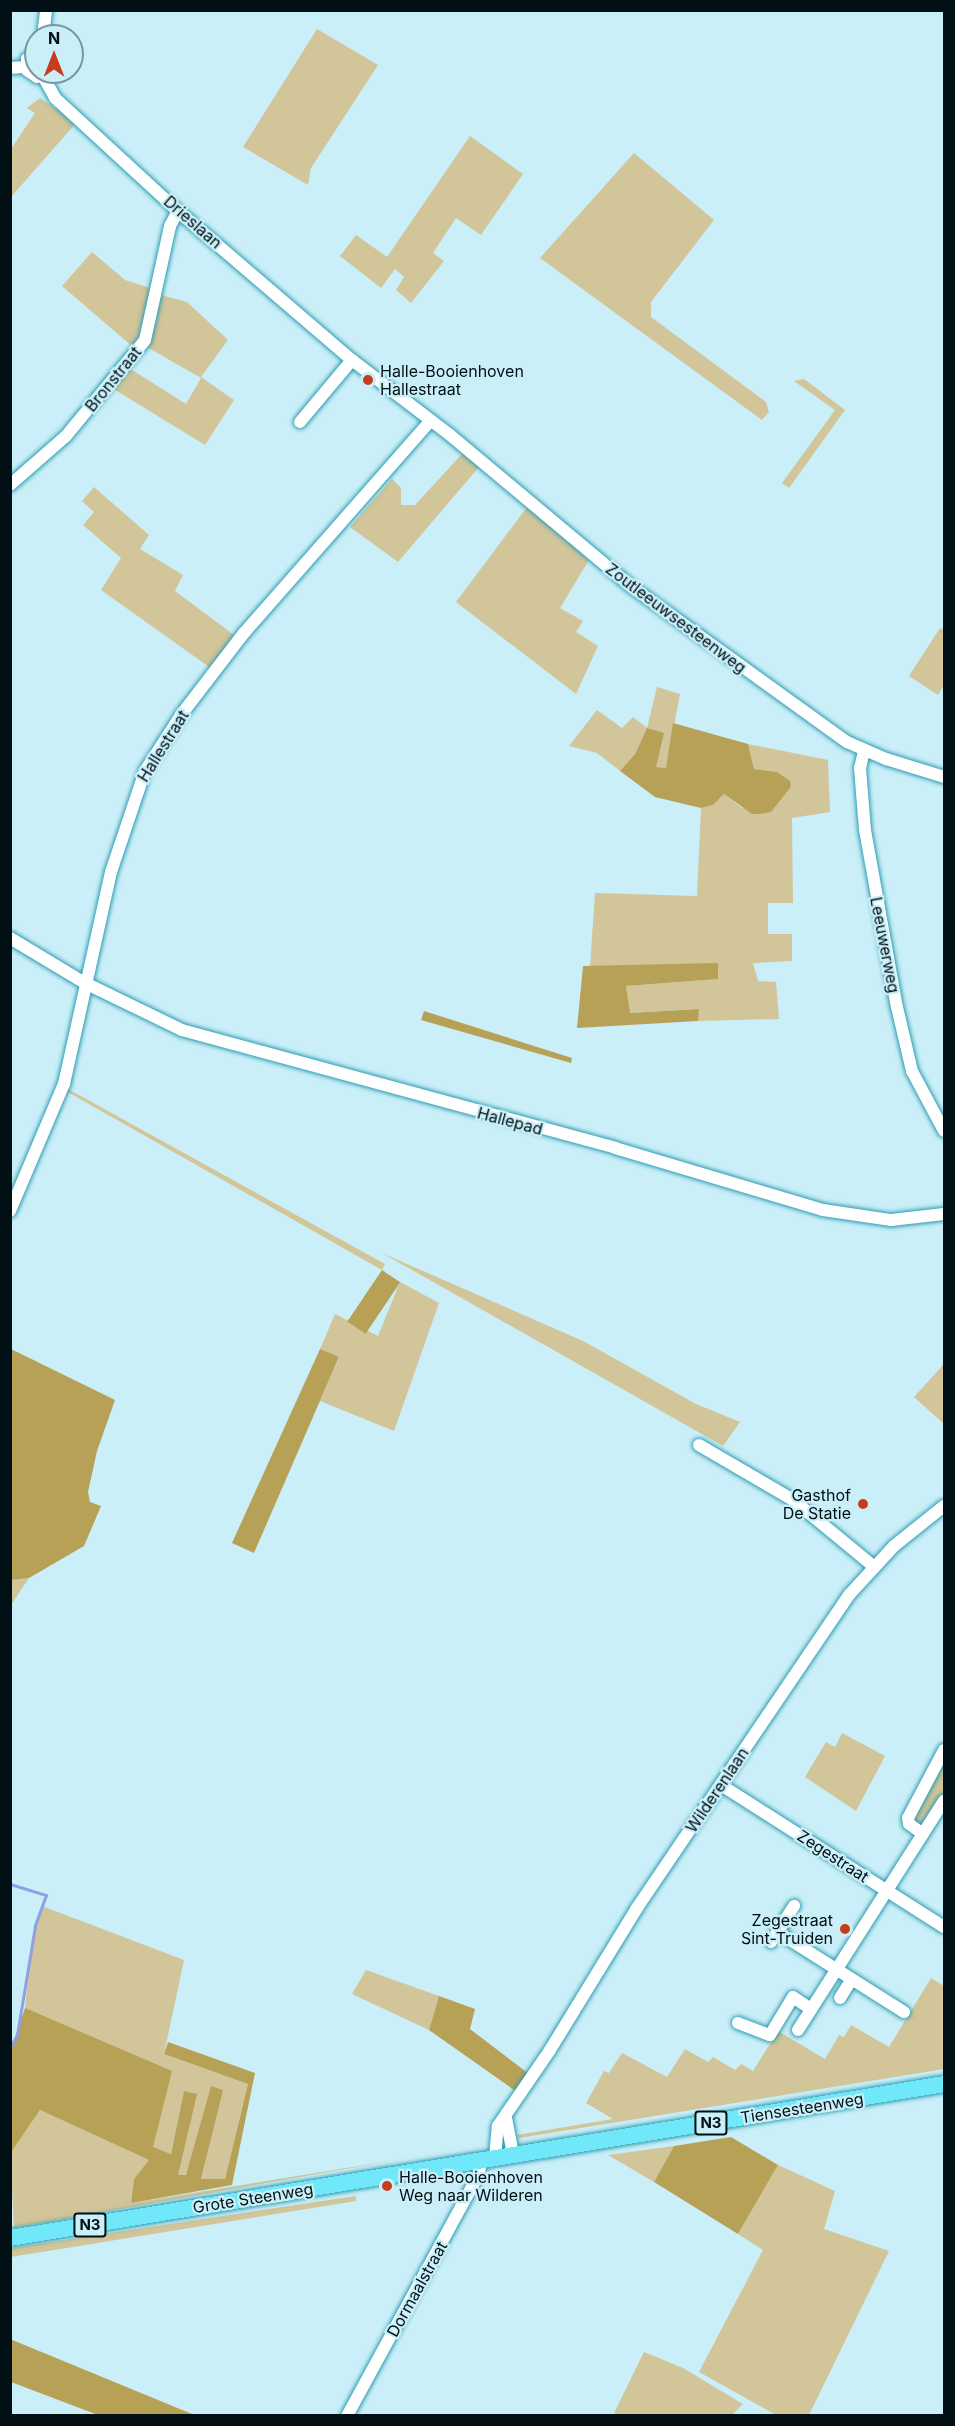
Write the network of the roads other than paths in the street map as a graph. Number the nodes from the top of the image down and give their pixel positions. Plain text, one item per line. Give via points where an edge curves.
1 (50, 84) edge
2 (178, 211) junction
3 (352, 360) junction
4 (430, 421) junction
5 (300, 422) dead end
6 (10, 484) edge
7 (864, 751) junction
8 (945, 777) edge
9 (10, 938) edge
10 (85, 983) junction
11 (945, 1131) edge
12 (10, 1211) edge
13 (945, 1214) edge
14 (699, 1445) dead end
15 (945, 1506) edge
16 (873, 1566) junction
17 (945, 1750) edge
18 (721, 1785) junction
19 (945, 1801) edge
20 (923, 1834) junction
21 (887, 1891) junction
22 (794, 1906) dead end
23 (945, 1928) edge
24 (836, 1969) junction
25 (852, 1979) junction
26 (840, 1998) dead end
27 (811, 2009) junction
28 (904, 2012) dead end
29 (738, 2023) dead end
30 (798, 2030) dead end
31 (945, 2084) edge
32 (506, 2118) junction
33 (588, 2143) joint
34 (513, 2155) junction
35 (488, 2159) junction
36 (10, 2238) edge
37 (347, 2415) edge

1 - 2 street, Drieslaan via 55,98
2 - 3 street, Drieslaan
2 - 6 street, Bronstraat via 170,226 145,340 66,436
3 - 4 street, Drieslaan
3 - 5 street
4 - 7 street, Zoutleeuwsesteenweg via 632,587 826,729
4 - 10 street, Hallestraat via 244,633 160,745 126,817
7 - 8 street, Zoutleeuwsesteenweg
7 - 11 street, Leeuwerweg via 860,768 865,830 908,1058 928,1106
9 - 10 street
10 - 12 street, Hallestraat via 64,1084
10 - 13 street, Hallepad via 182,1030 615,1148 769,1196 872,1219
14 - 16 street via 793,1500
15 - 16 street, Wilderenlaan
16 - 18 street, Wilderenlaan via 849,1595
17 - 20 street via 908,1818 909,1824
18 - 21 street, Zegestraat
18 - 32 street, Wilderenlaan via 624,1928
19 - 20 street
20 - 21 street
21 - 23 street, Zegestraat
21 - 24 street
22 - 24 street via 775,1938
24 - 25 street
24 - 27 street
25 - 26 street
25 - 28 street
27 - 29 street via 792,1998 770,2035
27 - 30 street
31 - 33 main road, Tiensesteenweg / N3
32 - 34 street
32 - 35 street via 498,2126
33 - 34 main road, Grote Steenweg / N3
34 - 35 main road, Grote Steenweg / N3
35 - 36 main road, Grote Steenweg / N3
35 - 37 street, Dormaalstraat

